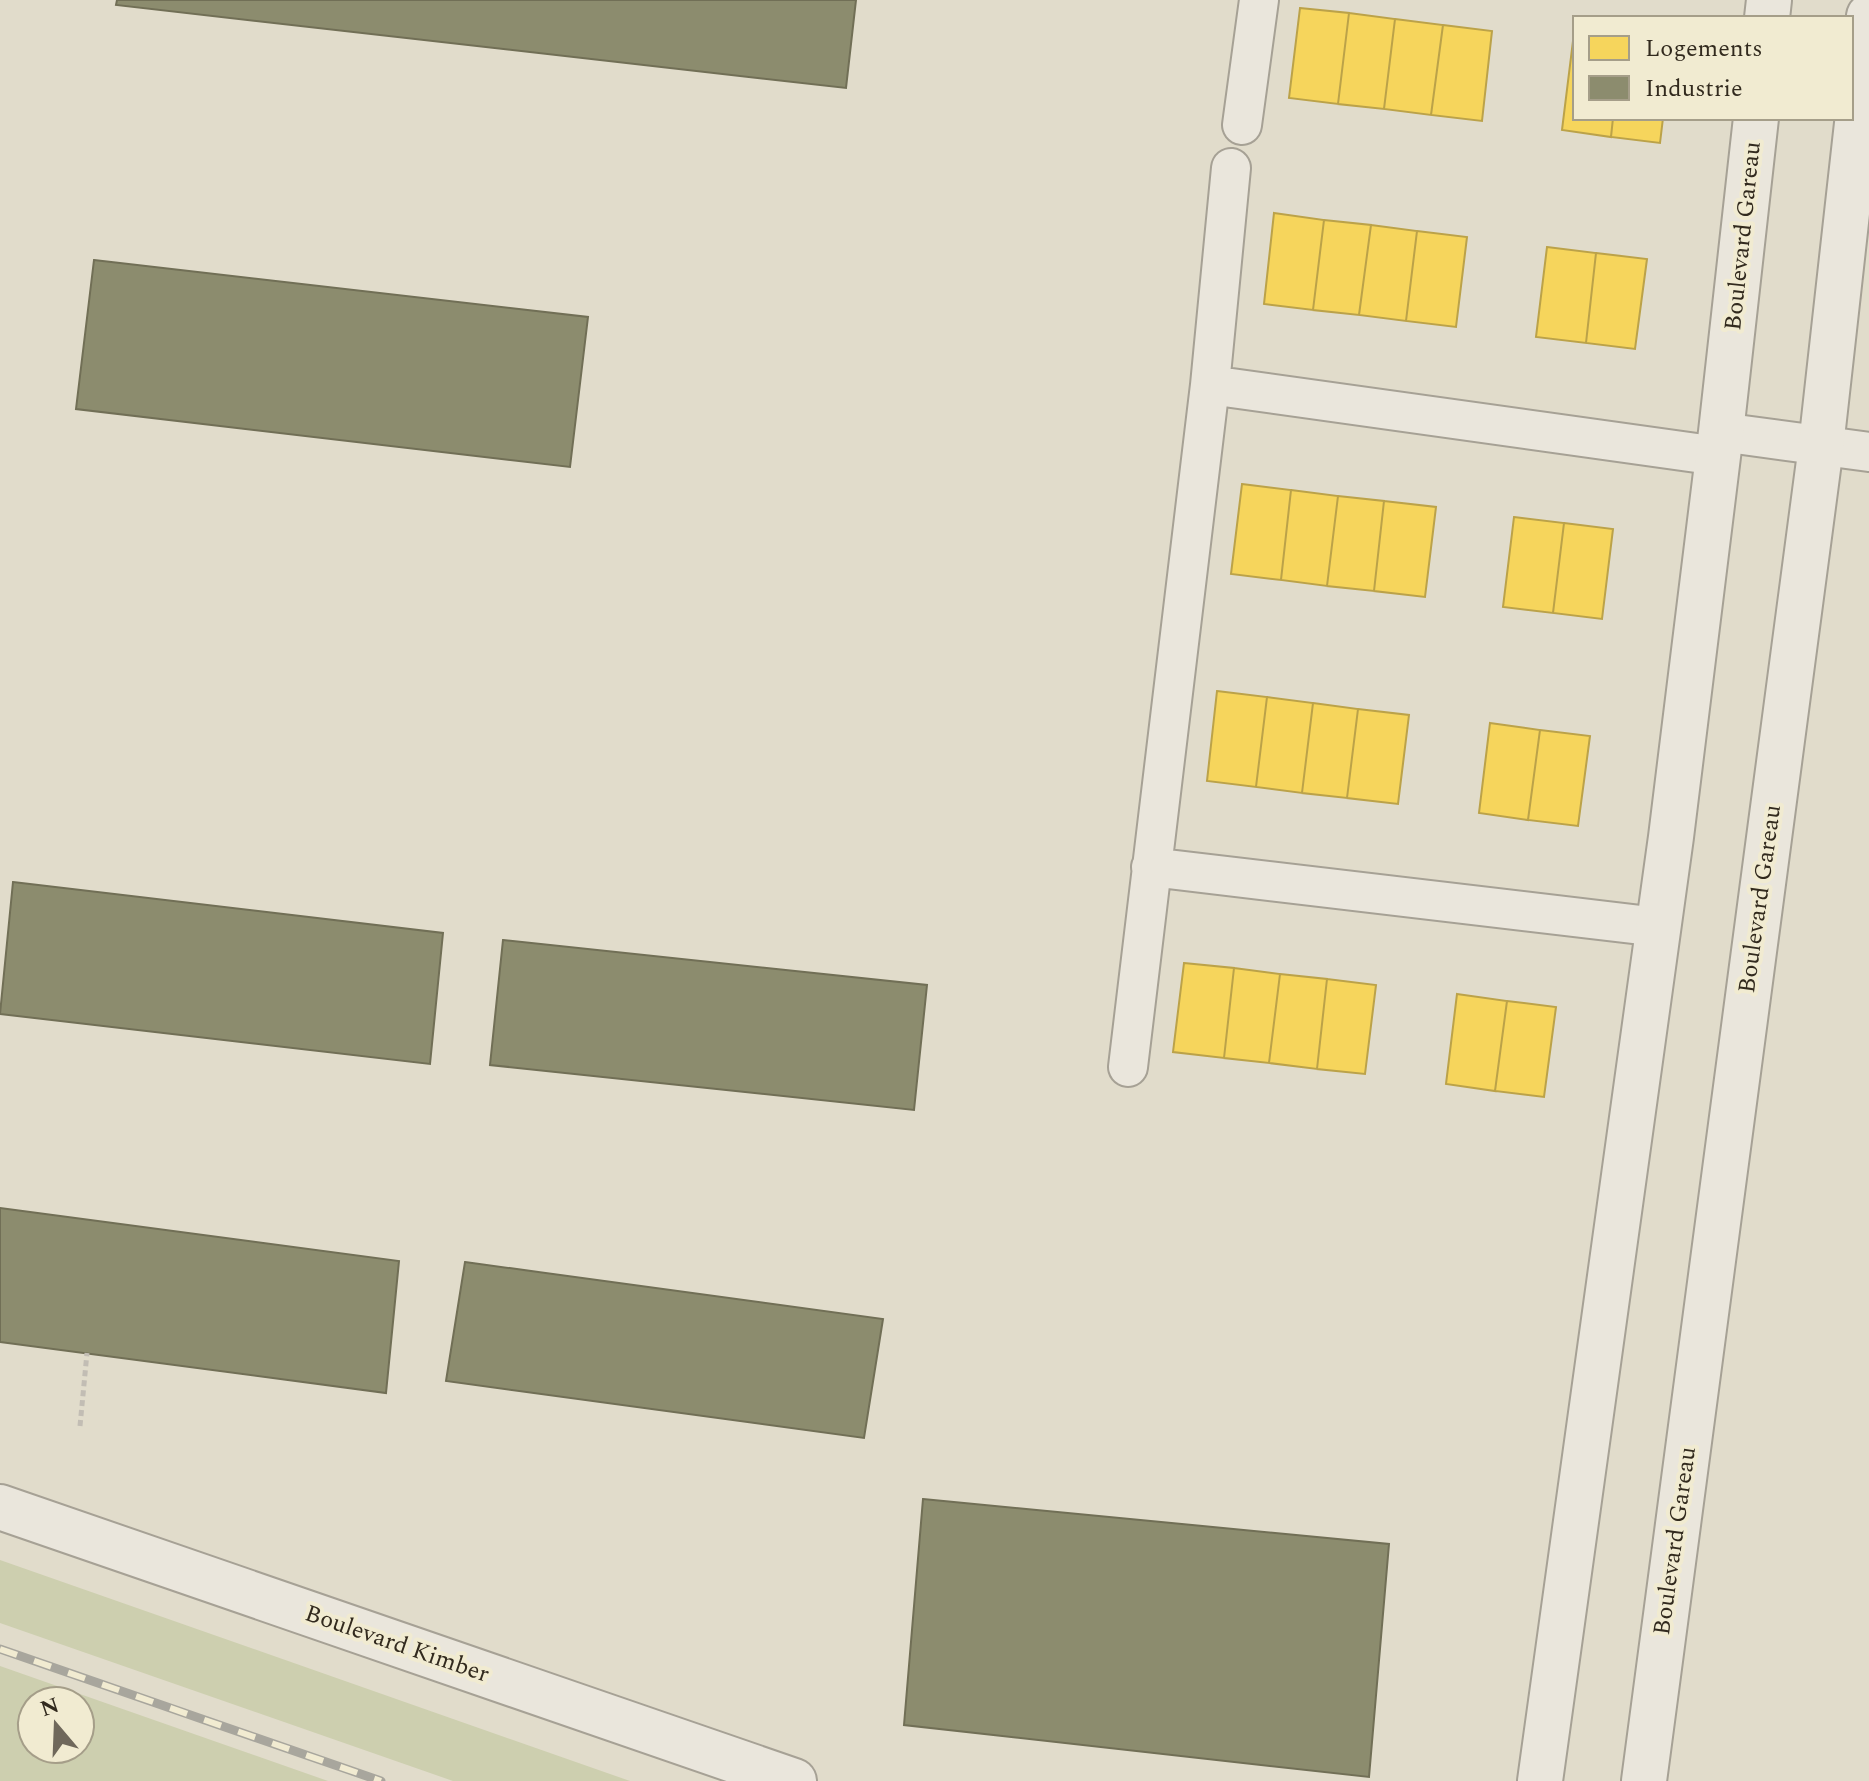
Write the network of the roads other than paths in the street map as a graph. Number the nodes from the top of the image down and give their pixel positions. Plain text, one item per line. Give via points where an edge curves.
1 (1259, 0) edge
2 (1869, 16) edge
3 (1756, 120) edge
4 (1242, 125) dead end
5 (1231, 168) dead end
6 (1210, 385) junction
7 (1720, 444) junction
8 (1821, 446) junction
9 (1869, 452) edge
10 (1151, 867) junction
11 (1658, 927) junction
12 (1128, 1067) dead end
13 (0, 1507) edge
14 (794, 1781) edge
15 (1540, 1781) edge
16 (1644, 1781) edge

1 - 4 street
2 - 8 street, Boulevard Gareau
3 - 7 street, Boulevard Gareau
5 - 6 street
6 - 7 street
6 - 10 street
7 - 8 street
7 - 11 street, Boulevard Gareau
8 - 9 street
8 - 16 street, Boulevard Gareau
10 - 11 street
10 - 12 street
11 - 15 street, Boulevard Gareau
13 - 14 street, Boulevard Kimber

